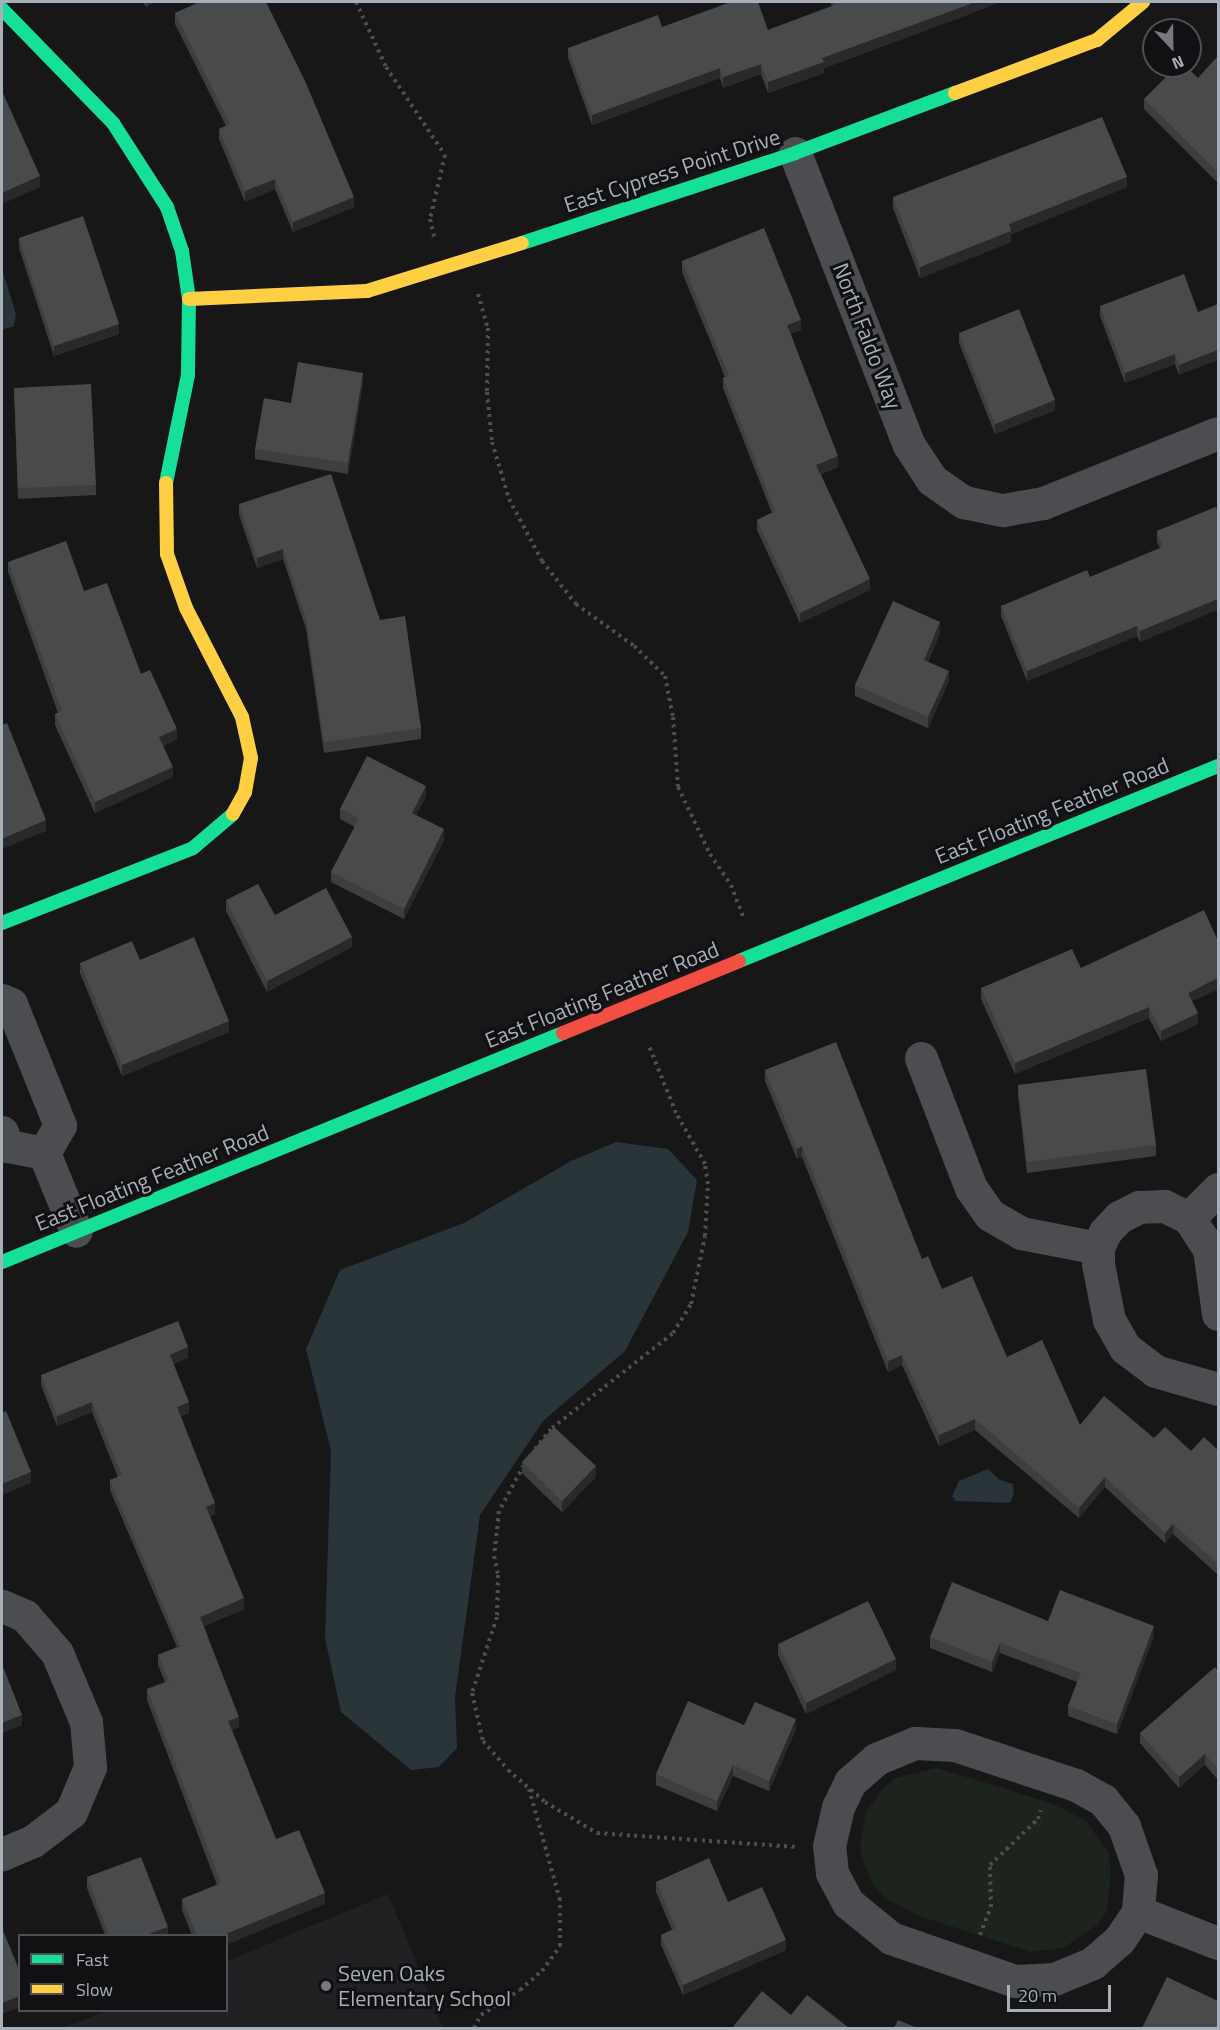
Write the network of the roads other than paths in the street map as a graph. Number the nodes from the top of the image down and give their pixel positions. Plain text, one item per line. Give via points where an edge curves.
1 (1143, 2) edge
2 (2, 9) edge
3 (795, 153) junction
4 (189, 299) junction
5 (1218, 433) edge
6 (1218, 766) edge
7 (2, 923) edge
8 (2, 1000) edge
9 (921, 1058) dead end
10 (2, 1132) edge
11 (44, 1154) junction
12 (1218, 1189) edge
13 (1189, 1218) junction
14 (76, 1231) junction
15 (1098, 1248) junction
16 (2, 1262) edge
17 (1218, 1314) edge
18 (1218, 1389) edge
19 (13, 1611) edge
20 (2, 1854) edge
21 (1138, 1912) junction
22 (1218, 1943) edge

1 - 3 street, East Cypress Point Drive via 1097,40
2 - 4 street via 113,123 141,162 167,207 182,251
3 - 4 street, East Cypress Point Drive via 367,291
3 - 5 street, North Faldo Way via 909,445 932,480 964,502 1003,510 1043,503
4 - 7 street via 188,375 164,493 167,554 186,608 242,717 251,758 245,792 230,820 193,848
6 - 14 street, East Floating Feather Road
8 - 11 street via 11,1004 60,1125
9 - 15 street via 970,1188 990,1215 1021,1233
10 - 11 street via 7,1146
11 - 14 street
12 - 13 street
13 - 15 street via 1164,1206 1139,1207 1119,1217 1105,1232
13 - 17 street via 1209,1250
14 - 16 street, East Floating Feather Road
15 - 18 street via 1109,1320 1125,1348 1155,1371
19 - 20 street via 57,1653 86,1722 90,1767 71,1812 33,1841
21 - 21 street via 1142,1875 1124,1826 1103,1800 1076,1785 955,1744 915,1743 876,1759 850,1782 838,1807 829,1846 832,1873 848,1903 891,1938 1015,1981 1054,1979 1093,1963 1119,1940
21 - 22 street

